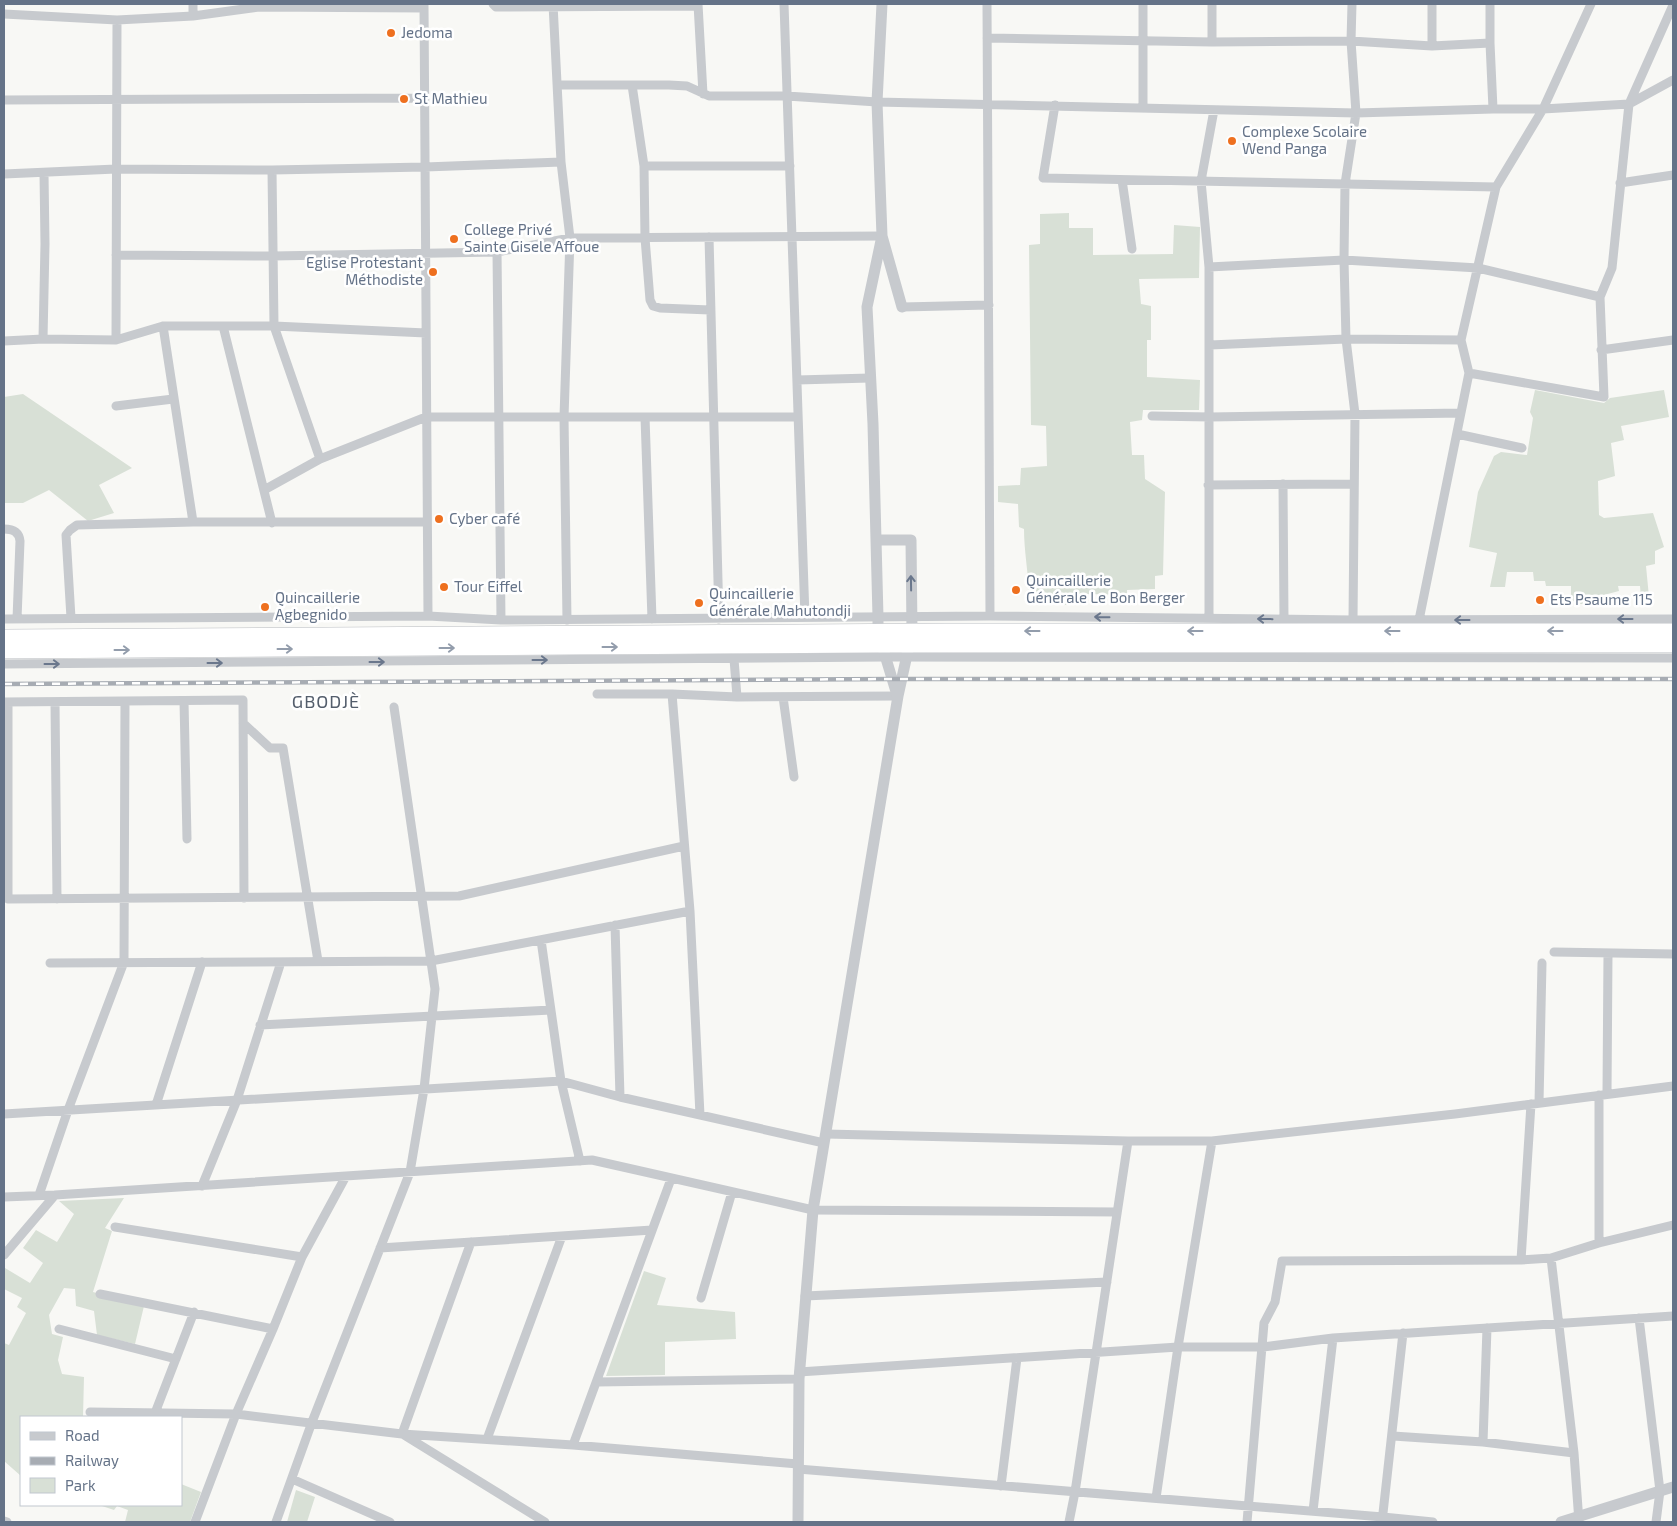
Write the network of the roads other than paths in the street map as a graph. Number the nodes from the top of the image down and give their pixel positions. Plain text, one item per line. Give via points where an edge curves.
1 (193, 4) edge
2 (493, 4) edge
3 (784, 4) edge
4 (882, 4) edge
5 (987, 4) edge
6 (1144, 4) edge
7 (1212, 4) edge
8 (1352, 4) edge
9 (1432, 4) edge
10 (1490, 4) edge
11 (1590, 4) edge
12 (259, 5) edge
13 (326, 5) edge
14 (553, 5) edge
15 (628, 5) edge
16 (698, 5) edge
17 (1673, 5) edge
18 (424, 6) edge
19 (4, 14) edge
20 (193, 16) junction
21 (117, 20) junction
22 (987, 38) junction
23 (1143, 41) junction
24 (1351, 41) junction
25 (1212, 42) junction
26 (1490, 43) junction
27 (1432, 46) junction
28 (1671, 82) edge
29 (558, 85) junction
30 (632, 85) junction
31 (703, 94) junction
32 (787, 96) junction
33 (425, 98) junction
34 (4, 100) edge
35 (116, 100) junction
36 (877, 102) junction
37 (1629, 104) junction
38 (987, 105) junction
39 (1056, 105) junction
40 (1143, 108) junction
41 (1493, 109) junction
42 (1543, 109) junction
43 (1214, 110) junction
44 (1356, 113) junction
45 (561, 162) junction
46 (644, 166) junction
47 (790, 166) junction
48 (425, 167) junction
49 (116, 168) junction
50 (272, 170) junction
51 (44, 173) junction
52 (4, 174) edge
53 (1673, 175) edge
54 (1122, 180) junction
55 (1201, 181) junction
56 (1620, 183) junction
57 (1345, 184) junction
58 (1496, 187) junction
59 (792, 236) junction
60 (882, 236) junction
61 (708, 237) junction
62 (570, 238) junction
63 (645, 238) junction
64 (1132, 249) dead end
65 (497, 252) junction
66 (425, 253) junction
67 (116, 254) junction
68 (274, 256) junction
69 (1344, 260) junction
70 (1209, 267) junction
71 (1478, 268) junction
72 (1600, 297) junction
73 (989, 305) junction
74 (902, 306) joint
75 (710, 310) junction
76 (163, 326) junction
77 (223, 326) junction
78 (274, 326) junction
79 (426, 333) junction
80 (43, 339) junction
81 (1346, 339) junction
82 (116, 340) junction
83 (1461, 340) junction
84 (1673, 340) edge
85 (4, 341) edge
86 (1210, 345) junction
87 (1601, 350) junction
88 (1469, 373) junction
89 (870, 378) junction
90 (797, 380) junction
91 (173, 399) junction
92 (116, 406) dead end
93 (1461, 412) junction
94 (1355, 414) junction
95 (798, 416) junction
96 (1152, 416) dead end
97 (426, 417) junction
98 (499, 417) junction
99 (564, 417) junction
100 (645, 417) junction
101 (713, 417) junction
102 (1210, 417) junction
103 (1457, 434) junction
104 (1522, 448) dead end
105 (320, 459) junction
106 (1208, 484) junction
107 (1283, 484) junction
108 (1354, 484) junction
109 (264, 490) junction
110 (193, 522) junction
111 (427, 522) junction
112 (272, 523) junction
113 (4, 529) edge
114 (876, 540) junction
115 (428, 616) junction
116 (990, 616) junction
117 (71, 618) junction
118 (805, 618) junction
119 (1208, 618) junction
120 (4, 619) edge
121 (17, 619) junction
122 (652, 619) junction
123 (719, 619) junction
124 (1284, 619) junction
125 (1673, 619) edge
126 (502, 620) junction
127 (567, 620) junction
128 (1353, 620) junction
129 (1418, 620) junction
130 (1673, 631) edge
131 (4, 637) edge
132 (881, 638) junction
133 (910, 638) junction
134 (1673, 645) edge
135 (4, 651) edge
136 (1673, 658) edge
137 (734, 659) junction
138 (4, 664) edge
139 (596, 694) dead end
140 (672, 694) junction
141 (898, 696) junction
142 (737, 697) junction
143 (783, 697) junction
144 (125, 701) junction
145 (184, 701) junction
146 (6, 702) edge
147 (55, 702) junction
148 (394, 707) dead end
149 (243, 723) junction
150 (794, 777) dead end
151 (6, 806) edge
152 (187, 840) dead end
153 (684, 846) junction
154 (421, 896) junction
155 (308, 897) junction
156 (125, 898) junction
157 (244, 898) junction
158 (57, 899) junction
159 (690, 911) junction
160 (615, 925) junction
161 (541, 940) junction
162 (1554, 952) dead end
163 (1608, 953) junction
164 (1673, 954) edge
165 (318, 961) junction
166 (431, 961) junction
167 (124, 962) junction
168 (202, 962) junction
169 (281, 962) junction
170 (1542, 962) dead end
171 (50, 963) dead end
172 (551, 1010) junction
173 (431, 1016) junction
174 (260, 1025) junction
175 (561, 1080) junction
176 (1673, 1086) edge
177 (424, 1089) junction
178 (1603, 1095) junction
179 (620, 1097) junction
180 (237, 1100) junction
181 (1535, 1104) junction
182 (156, 1105) junction
183 (68, 1110) junction
184 (4, 1114) edge
185 (700, 1115) junction
186 (825, 1138) junction
187 (1128, 1141) junction
188 (1212, 1141) junction
189 (580, 1161) junction
190 (410, 1172) junction
191 (346, 1176) junction
192 (671, 1179) junction
193 (202, 1186) junction
194 (732, 1192) junction
195 (39, 1195) junction
196 (55, 1195) junction
197 (4, 1197) edge
198 (813, 1210) junction
199 (1117, 1212) junction
200 (1673, 1225) edge
201 (115, 1227) dead end
202 (652, 1230) junction
203 (562, 1236) junction
204 (471, 1242) junction
205 (1599, 1242) junction
206 (380, 1248) junction
207 (4, 1255) edge
208 (302, 1257) junction
209 (1551, 1258) junction
210 (1521, 1260) junction
211 (1106, 1282) junction
212 (100, 1294) dead end
213 (805, 1296) junction
214 (702, 1298) dead end
215 (194, 1312) junction
216 (1673, 1316) edge
217 (1639, 1318) junction
218 (1559, 1323) junction
219 (1487, 1328) junction
220 (59, 1329) dead end
221 (273, 1329) junction
222 (1404, 1333) junction
223 (1333, 1338) junction
224 (1263, 1346) junction
225 (1178, 1348) junction
226 (1096, 1353) junction
227 (1017, 1358) junction
228 (176, 1359) junction
229 (799, 1375) junction
230 (596, 1382) junction
231 (90, 1412) dead end
232 (156, 1413) junction
233 (236, 1414) junction
234 (312, 1422) junction
235 (402, 1434) junction
236 (1393, 1436) junction
237 (487, 1440) junction
238 (1483, 1442) junction
239 (573, 1445) junction
240 (1574, 1453) junction
241 (798, 1467) junction
242 (292, 1479) junction
243 (1001, 1486) junction
244 (1673, 1487) edge
245 (1660, 1491) junction
246 (1075, 1492) junction
247 (1156, 1498) junction
248 (1248, 1506) junction
249 (1313, 1511) junction
250 (1382, 1519) edge
251 (1579, 1519) edge
252 (195, 1522) edge
253 (276, 1522) edge
254 (390, 1522) edge
255 (545, 1522) edge
256 (798, 1522) edge
257 (1068, 1522) edge
258 (1247, 1522) edge
259 (1433, 1522) edge
260 (1561, 1522) edge
261 (1656, 1522) edge

1 - 20 street
2 - 14 street via 496,7
3 - 32 street
4 - 36 street
5 - 22 street
6 - 23 street
7 - 25 street
8 - 24 street
9 - 27 street
10 - 26 street
11 - 42 street
12 - 13 street
12 - 20 street
13 - 18 street
14 - 15 street
14 - 29 street
15 - 16 street
16 - 31 street
17 - 37 street
18 - 33 street
19 - 21 street
20 - 21 street
21 - 35 street
22 - 23 street
22 - 38 street
23 - 25 street
23 - 40 street
24 - 25 street
24 - 27 street
24 - 44 street
26 - 27 street
26 - 41 street
28 - 37 street
29 - 30 street
29 - 45 street
30 - 31 street via 687,86
30 - 46 street
31 - 32 street
32 - 36 street
32 - 47 street
33 - 35 street
33 - 48 street
34 - 35 street
35 - 49 street
36 - 38 street
36 - 60 street
37 - 42 street
37 - 56 street
38 - 39 street
38 - 73 street
39 - 40 street
39 - 54 street via 1043,178
40 - 43 street
41 - 42 street
41 - 44 street
42 - 58 street
43 - 44 street
43 - 55 street
44 - 57 street
45 - 48 street
45 - 62 street
46 - 47 street
46 - 63 street
47 - 59 street
48 - 50 street
48 - 66 street
49 - 50 street
49 - 51 street
49 - 67 street
50 - 68 street
51 - 52 street
51 - 80 street
53 - 56 street
54 - 55 street
54 - 64 street
55 - 57 street
55 - 70 street
56 - 72 street via 1612,268
57 - 58 street
57 - 69 street
58 - 71 street
59 - 60 street
59 - 61 street
59 - 90 street
60 - 74 street
60 - 89 street via 868,307
61 - 63 street
61 - 75 street
62 - 63 street
62 - 65 street
62 - 99 street
63 - 75 street via 648,288 654,306
65 - 66 street
65 - 98 street
66 - 68 street
66 - 79 street
67 - 68 street
67 - 82 street
68 - 78 street
69 - 70 street
69 - 71 street
69 - 81 street
70 - 86 street
71 - 72 street
71 - 83 street
72 - 87 street
73 - 74 street
73 - 116 street
75 - 101 street
76 - 77 street
76 - 82 street
76 - 91 street
77 - 78 street
77 - 109 street
78 - 79 street
78 - 105 street
79 - 97 street
80 - 82 street
80 - 85 street
81 - 83 street
81 - 86 street
81 - 94 street
83 - 88 street
84 - 87 street
86 - 102 street
87 - 88 street via 1604,397
88 - 93 street
89 - 90 street
89 - 114 street
90 - 95 street
91 - 92 street
91 - 110 street
93 - 94 street
93 - 103 street
94 - 102 street
94 - 108 street
95 - 101 street
95 - 118 street
96 - 102 street
97 - 98 street
97 - 105 street
97 - 111 street
98 - 99 street
98 - 126 street
99 - 100 street
99 - 127 street
100 - 101 street
100 - 122 street
101 - 123 street
102 - 106 street
103 - 104 street
103 - 129 street
105 - 109 street
106 - 107 street
106 - 119 street
107 - 108 street
107 - 124 street
108 - 128 street
109 - 112 street
110 - 112 street
110 - 117 street via 77,525 70,530 66,535
111 - 112 street
111 - 115 street
113 - 121 street via 15,531 20,541
114 - 132 street
133 -> 114 street via 910,540
115 - 117 street
115 - 126 street
119 -> 116 street
116 - 133 street
117 - 121 street
118 - 123 street
118 - 132 street
124 -> 119 street
120 - 121 street
122 - 123 street
122 - 127 street
124 - 128 street
125 -> 129 street
126 - 127 street
128 - 129 street
130 -> 133 highway
131 - 132 highway
132 - 133 highway
132 - 133 street
135 -> 132 highway
132 - 137 street
132 - 141 street
133 - 134 highway
133 - 136 street
133 - 141 street
138 -> 137 street
137 - 142 street
139 - 140 street
140 - 142 street
140 - 153 street
141 - 143 street
141 - 186 street
142 - 143 street
143 - 150 street
144 - 145 street
144 - 147 street
144 - 156 street
145 - 149 street via 243,700
145 - 152 street
146 - 147 street
146 - 151 street
147 - 158 street
148 - 154 street
149 - 155 street via 270,748 283,748
149 - 157 street
151 - 158 street via 8,899
153 - 154 street via 459,896
153 - 159 street
154 - 155 street
154 - 166 street
155 - 157 street
155 - 165 street
156 - 157 street
156 - 158 street
156 - 167 street
159 - 160 street
159 - 185 street
160 - 161 street
160 - 179 street
161 - 166 street
161 - 172 street
162 - 163 street
163 - 164 street
163 - 178 street
165 - 166 street
165 - 169 street
166 - 173 street via 435,989
167 - 168 street
167 - 171 street
167 - 183 street
168 - 169 street
168 - 182 street
169 - 174 street
170 - 181 street
172 - 173 street
172 - 175 street
173 - 174 street
173 - 177 street
174 - 180 street
175 - 177 street
175 - 179 street
175 - 189 street
176 - 178 street
177 - 180 street
177 - 190 street
178 - 181 street
178 - 205 street
179 - 185 street
180 - 182 street
180 - 193 street
181 - 188 street
181 - 210 street
182 - 183 street
183 - 184 street
183 - 195 street
185 - 186 street
186 - 187 street
186 - 198 street
187 - 188 street
187 - 199 street
188 - 225 street
189 - 190 street
189 - 192 street via 592,1160
190 - 191 street
190 - 206 street
191 - 193 street
191 - 208 street
192 - 194 street
192 - 202 street
193 - 196 street
194 - 198 street
194 - 214 street
195 - 196 street
195 - 197 street
196 - 207 street
198 - 199 street
198 - 213 street
199 - 211 street
200 - 205 street
201 - 208 street
202 - 203 street
202 - 230 street
203 - 204 street
203 - 237 street
204 - 206 street
204 - 235 street
205 - 209 street
206 - 234 street
208 - 221 street
209 - 210 street
209 - 218 street
210 - 224 street via 1282,1261 1275,1302 1264,1324
211 - 213 street
211 - 226 street
212 - 215 street
213 - 229 street
215 - 221 street
215 - 228 street
216 - 217 street
217 - 218 street
217 - 245 street
218 - 219 street
218 - 240 street
219 - 222 street
219 - 238 street
220 - 228 street
221 - 233 street
222 - 223 street
222 - 236 street
223 - 224 street
223 - 249 street
224 - 225 street
224 - 248 street
225 - 226 street
225 - 247 street
226 - 227 street
226 - 246 street
227 - 229 street
227 - 243 street
228 - 232 street
229 - 230 street
229 - 241 street
230 - 239 street
231 - 232 street
232 - 233 street
233 - 234 street
233 - 252 street
234 - 235 street
234 - 242 street
235 - 237 street
235 - 255 street
236 - 238 street
236 - 250 street
237 - 239 street
238 - 240 street
239 - 241 street
240 - 251 street
241 - 243 street
241 - 256 street
242 - 253 street
242 - 254 street
243 - 246 street
244 - 245 street
245 - 251 street
245 - 261 street
246 - 247 street
246 - 257 street
247 - 248 street
248 - 249 street
248 - 258 street
249 - 250 street
250 - 259 street
251 - 260 street

